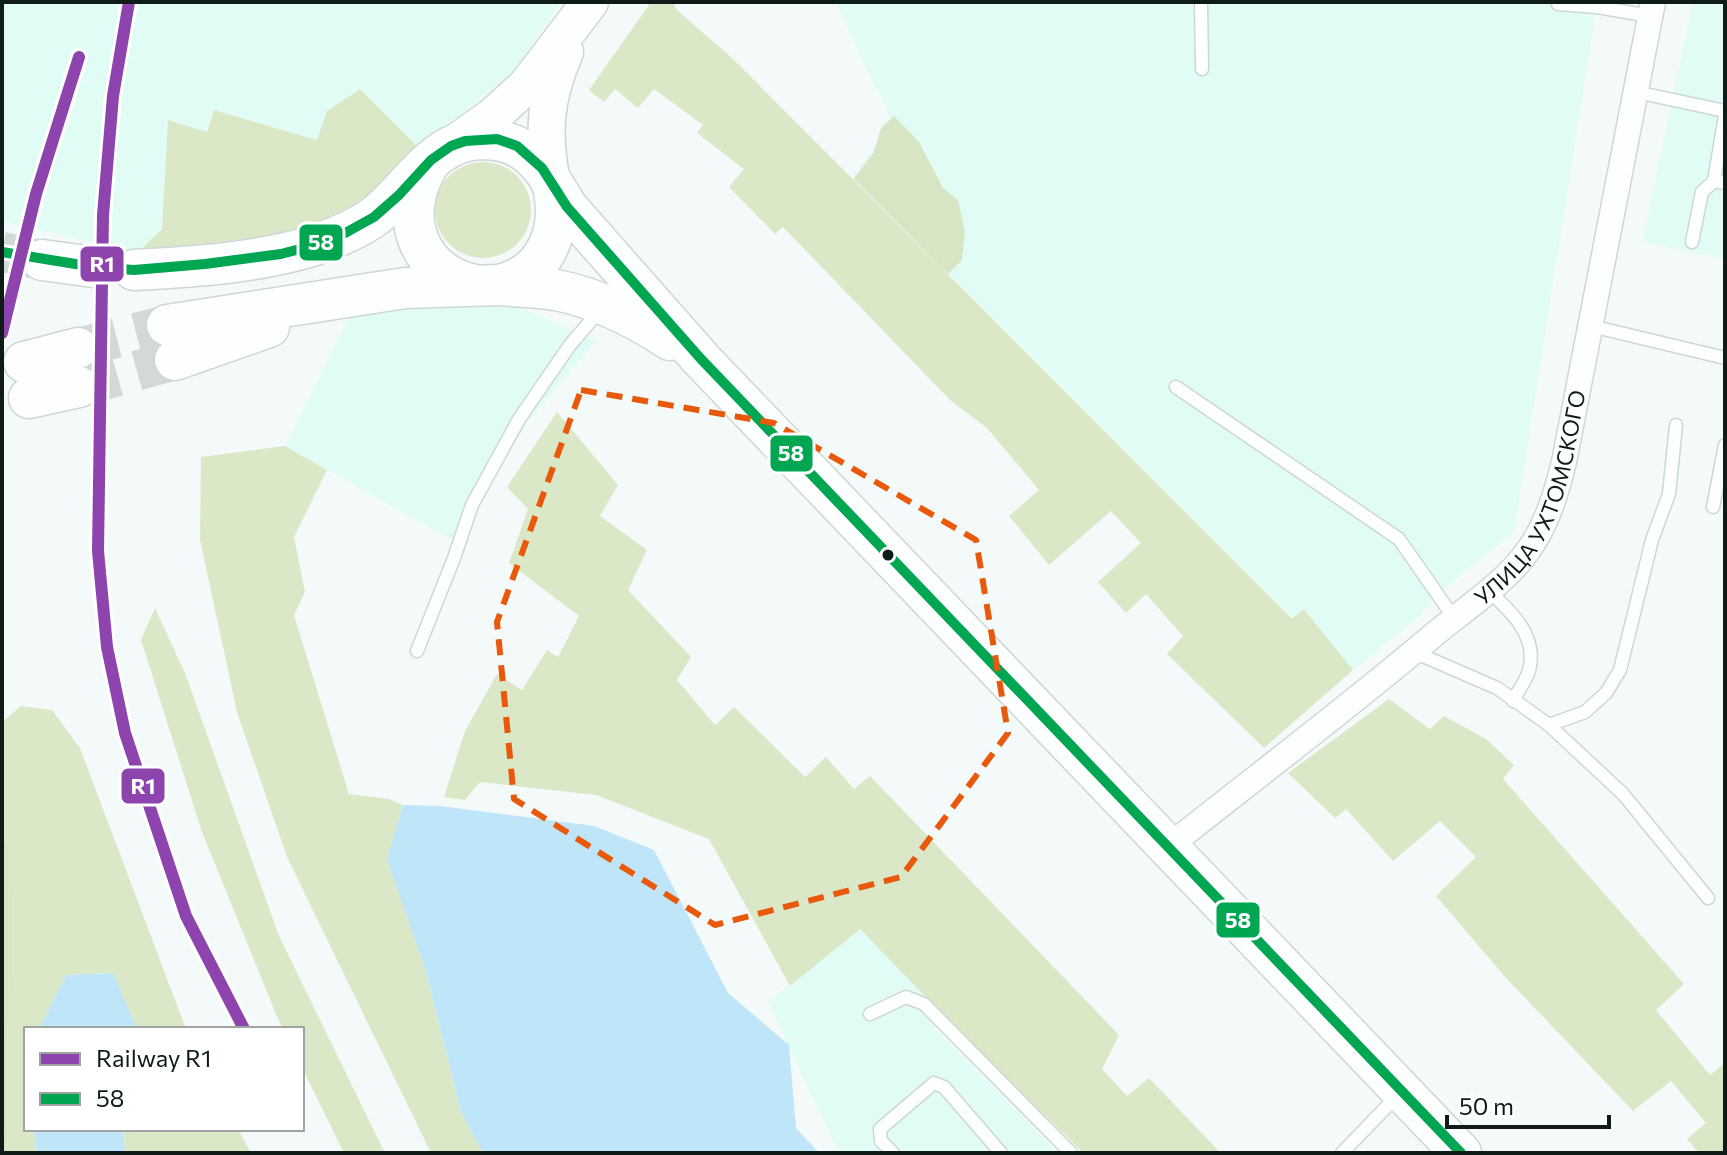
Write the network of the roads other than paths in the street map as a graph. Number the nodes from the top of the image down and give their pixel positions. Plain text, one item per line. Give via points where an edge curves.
1 (1201, 2) edge
2 (1558, 4) edge
3 (586, 8) edge
4 (1651, 9) edge
5 (1202, 69) dead end
6 (1636, 92) junction
7 (1725, 113) edge
8 (441, 153) junction
9 (552, 182) junction
10 (1720, 182) edge
11 (1692, 242) dead end
12 (42, 260) tunnel mouth
13 (94, 267) dead end
14 (134, 270) dead end
15 (487, 285) junction
16 (605, 304) junction
17 (1591, 326) junction
18 (171, 342) tunnel mouth
19 (78, 348) tunnel mouth
20 (1725, 358) edge
21 (701, 359) junction
22 (79, 387) tunnel mouth
23 (1176, 387) dead end
24 (1676, 425) dead end
25 (1725, 445) edge
26 (1713, 507) dead end
27 (1488, 590) junction
28 (1454, 618) junction
29 (417, 651) dead end
30 (1414, 652) junction
31 (1513, 701) junction
32 (1549, 725) junction
33 (1168, 847) junction
34 (1708, 898) dead end
35 (870, 1014) dead end
36 (1402, 1091) junction
37 (893, 1153) edge
38 (1001, 1153) edge
39 (1071, 1153) edge
40 (1342, 1153) edge
41 (1461, 1153) edge

1 - 5 lane
2 - 4 lane
3 - 8 main road via 527,85
3 - 9 main road via 547,107
4 - 6 street, УЛИЦА УХТОМСКОГО
6 - 7 lane
6 - 17 street, УЛИЦА УХТОМСКОГО
7 - 10 lane
8 - 9 main road via 465,141 497,139 531,156
8 - 14 main road via 374,217 315,245 281,254
8 - 15 main road via 419,181 414,199 417,234 436,267 454,280
9 - 15 main road via 556,225 542,259 514,281
9 - 21 main road via 567,207
10 - 11 lane via 1702,192
12 - 13 main road
15 - 16 main road via 555,290
15 - 18 main road via 360,295
16 - 21 main road
16 - 29 lane via 519,419 472,505
17 - 20 lane
17 - 27 street, УЛИЦА УХТОМСКОГО via 1556,494 1526,554
19 - 22 main road via 27,380
21 - 33 main road
23 - 28 lane via 1399,539
24 - 32 lane via 1669,494 1652,540 1620,670 1585,712
25 - 26 lane
27 - 28 street, УЛИЦА УХТОМСКОГО
27 - 31 lane via 1517,618 1528,638 1531,667
28 - 30 street, УЛИЦА УХТОМСКОГО
30 - 31 lane via 1497,688
30 - 33 street, УЛИЦА УХТОМСКОГО
31 - 32 lane
32 - 34 lane via 1623,794
33 - 36 main road
35 - 39 lane via 906,997 924,1004
36 - 40 lane
36 - 41 main road
37 - 38 lane via 879,1137 882,1125 938,1083

